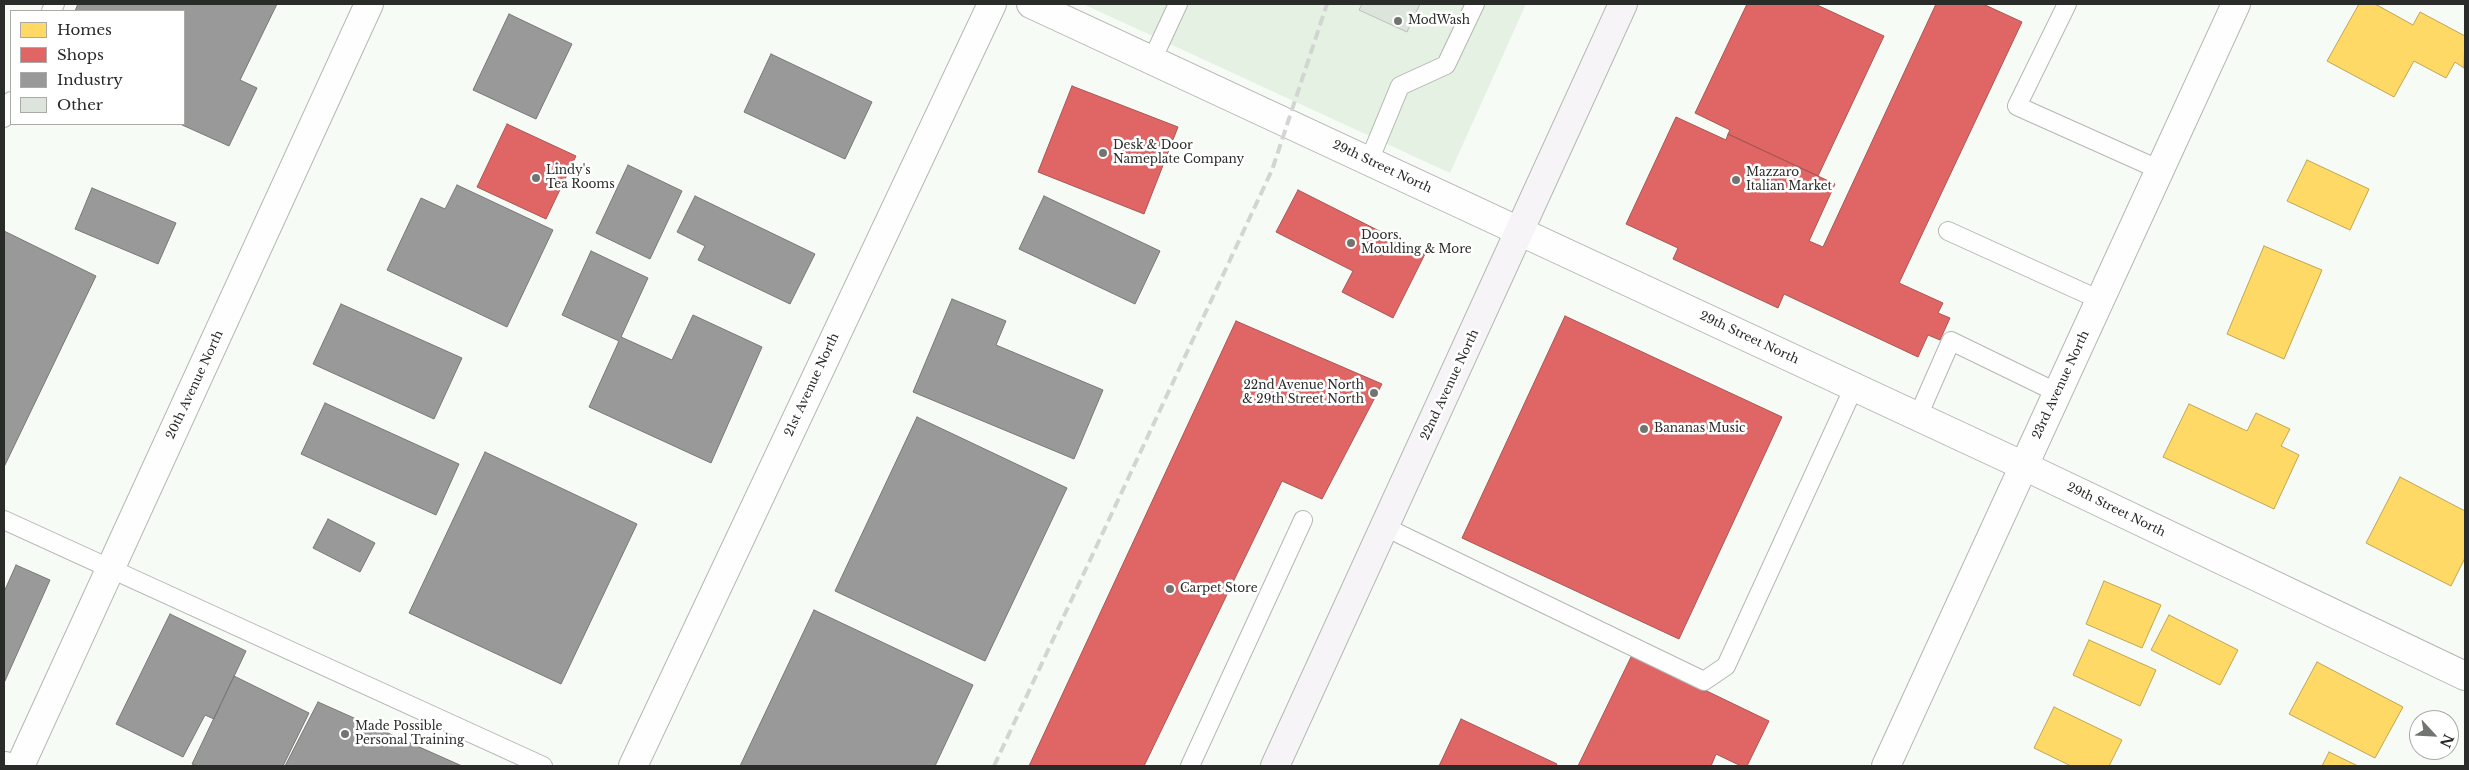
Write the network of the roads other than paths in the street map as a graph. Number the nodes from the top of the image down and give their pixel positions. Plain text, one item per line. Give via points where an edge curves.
1 (369, 4) edge
2 (992, 4) edge
3 (1031, 4) edge
4 (1178, 4) edge
5 (1475, 4) edge
6 (1623, 4) edge
7 (2067, 4) edge
8 (2236, 4) edge
9 (1152, 60) junction
10 (10, 103) edge
11 (4, 118) edge
12 (1369, 160) junction
13 (2160, 170) junction
14 (1520, 232) junction
15 (1948, 232) dead end
16 (2100, 300) junction
17 (1854, 387) junction
18 (2058, 393) junction
19 (1918, 416) junction
20 (2024, 466) junction
21 (4, 520) edge
22 (1303, 520) dead end
23 (1385, 527) junction
24 (110, 570) junction
25 (2465, 676) edge
26 (20, 766) edge
27 (544, 766) edge
28 (633, 766) edge
29 (1190, 766) edge
30 (1275, 766) edge
31 (1886, 766) edge

1 - 24 street, 20th Avenue North
2 - 28 street, 21st Avenue North
3 - 9 street, 29th Street North
4 - 9 lane
5 - 12 lane via 1446,65 1400,86
6 - 14 main road, 22nd Avenue North
7 - 13 lane via 2017,106
8 - 13 street, 23rd Avenue North
9 - 12 street, 29th Street North
10 - 11 lane
12 - 14 street, 29th Street North
13 - 16 street, 23rd Avenue North
14 - 17 street, 29th Street North
14 - 23 main road, 22nd Avenue North
15 - 16 lane
16 - 18 street, 23rd Avenue North
17 - 19 street, 29th Street North
17 - 23 lane via 1726,666 1704,681
18 - 19 lane via 1951,341
18 - 20 street, 23rd Avenue North
19 - 20 street, 29th Street North
20 - 25 street, 29th Street North
20 - 31 street, 23rd Avenue North
21 - 24 lane
22 - 29 lane
23 - 30 main road, 22nd Avenue North
24 - 26 street, 20th Avenue North
24 - 27 lane

